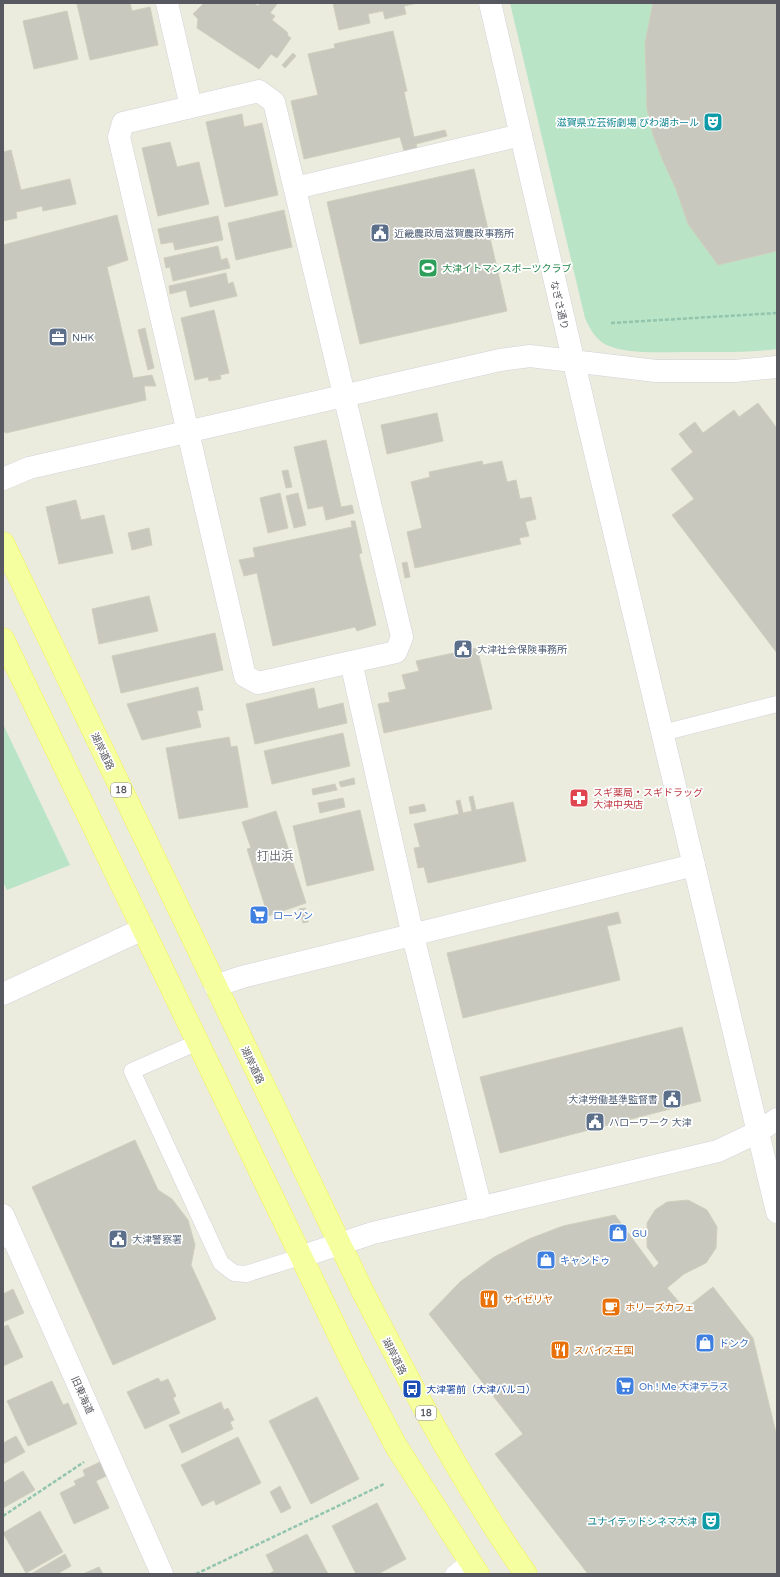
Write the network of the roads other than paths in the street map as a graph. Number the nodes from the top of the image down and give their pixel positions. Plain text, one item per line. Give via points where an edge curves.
1 (167, 3) edge
2 (490, 3) edge
3 (191, 107) junction
4 (521, 134) junction
5 (295, 188) junction
6 (574, 361) junction
7 (777, 367) edge
8 (344, 396) junction
9 (188, 432) junction
10 (3, 478) edge
11 (3, 543) edge
12 (3, 638) edge
13 (351, 662) junction
14 (777, 704) edge
15 (662, 733) junction
16 (694, 866) junction
17 (143, 929) junction
18 (413, 936) junction
19 (215, 986) junction
20 (3, 994) edge
21 (198, 1042) junction
22 (777, 1120) edge
23 (758, 1132) junction
24 (481, 1208) junction
25 (777, 1212) edge
26 (5, 1228) edge
27 (340, 1244) junction
28 (300, 1257) junction
29 (467, 1570) edge
30 (162, 1574) edge
31 (526, 1574) edge

1 - 3 street
2 - 4 street, なぎさ通り
3 - 5 street via 259,91 274,102
3 - 9 street via 123,123 119,137
4 - 5 street
4 - 6 street, なぎさ通り
5 - 8 street
6 - 7 street via 656,371 734,371
6 - 8 street via 530,356 500,360
6 - 15 street, なぎさ通り
8 - 9 street
8 - 13 street via 402,637 396,652
9 - 10 street via 29,468
9 - 13 street via 245,676 258,684
11 - 19 main road, 湖岸道路 / 18
12 - 17 main road
13 - 18 street
14 - 15 lane
15 - 16 street, なぎさ通り
16 - 18 street
16 - 23 street, なぎさ通り
17 - 20 street
17 - 21 main road
18 - 19 street via 242,977
18 - 24 street
19 - 27 main road, 湖岸道路 / 18
21 - 28 main road
21 - 28 lane via 132,1071 221,1263 234,1273 246,1274
22 - 23 street
23 - 24 street via 718,1151
23 - 25 street, なぎさ通り
24 - 27 street via 373,1233
26 - 30 street, 旧東海道
27 - 28 street
27 - 31 main road, 湖岸道路 / 18 via 412,1389 466,1483
28 - 29 main road via 396,1446

